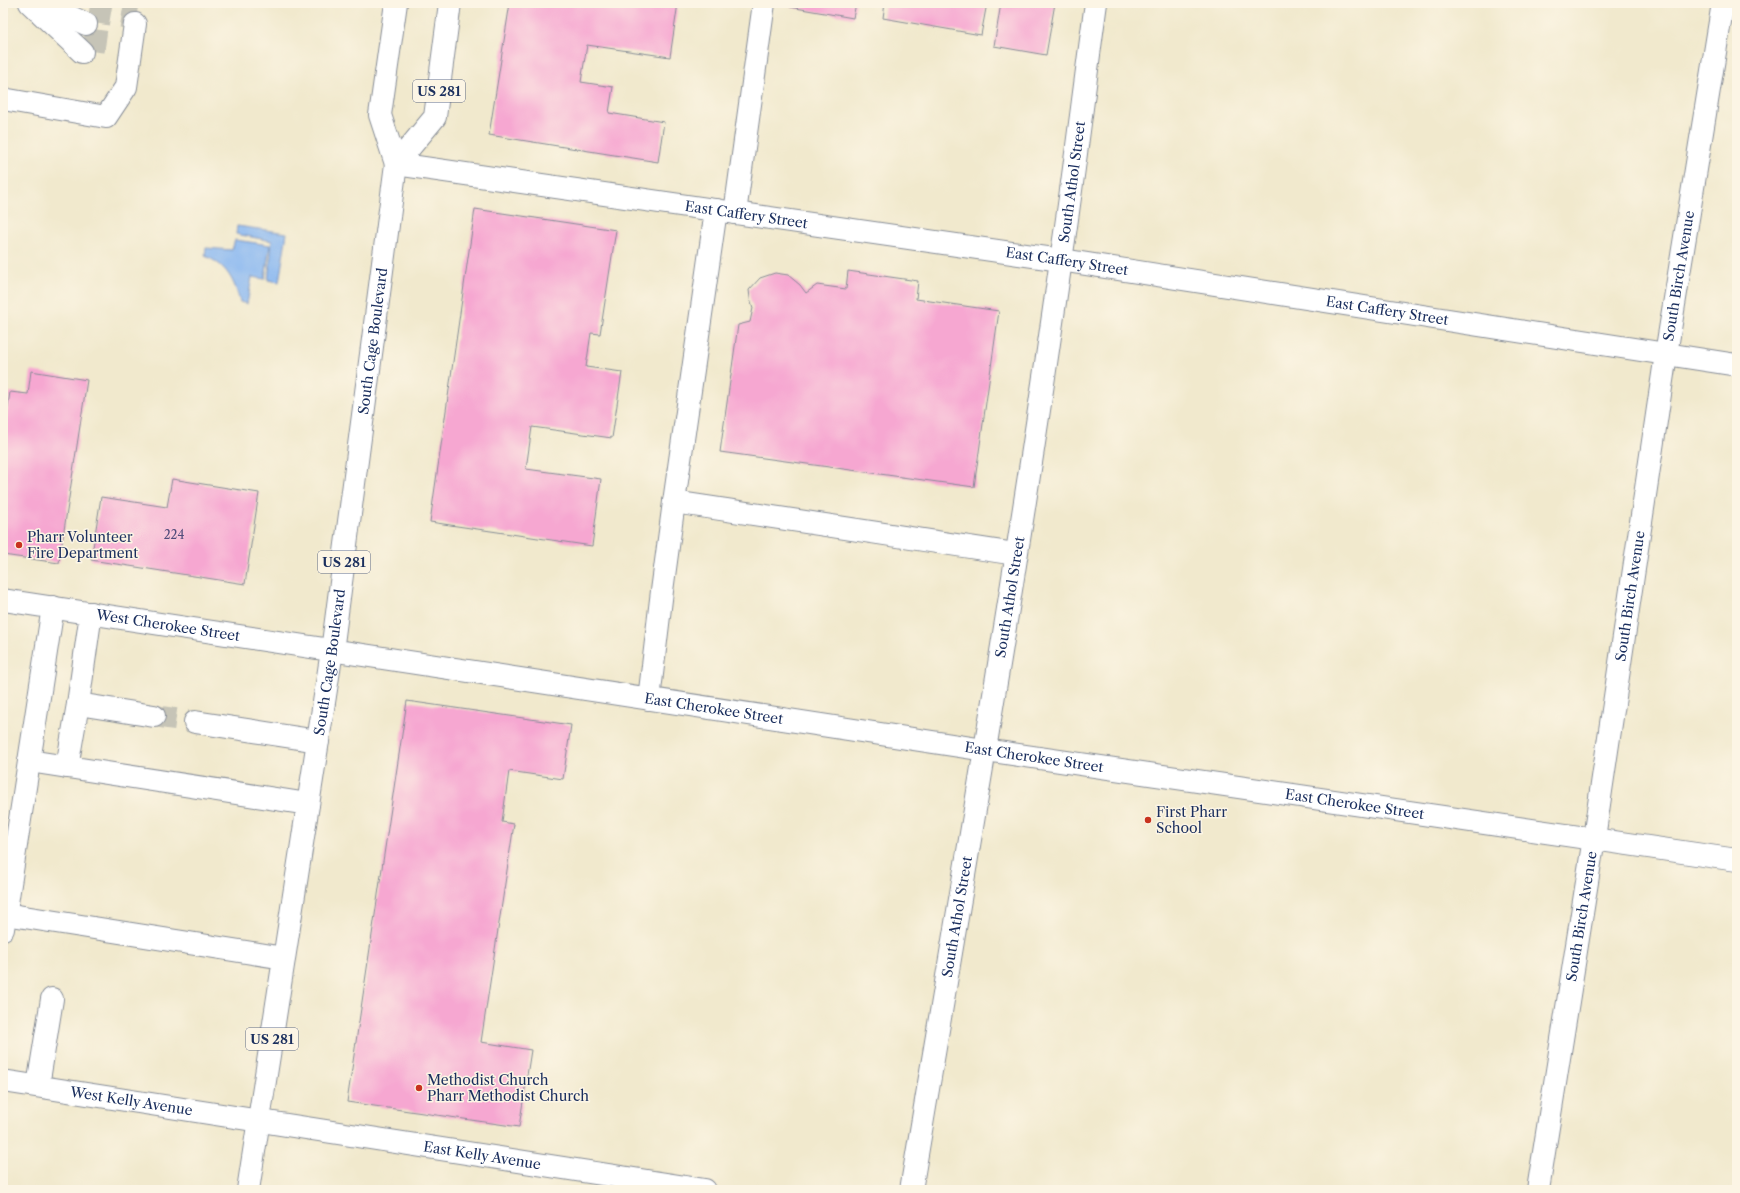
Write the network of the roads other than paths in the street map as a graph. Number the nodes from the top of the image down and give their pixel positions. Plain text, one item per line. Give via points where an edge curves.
1 (30, 3) edge
2 (33, 3) edge
3 (41, 3) edge
4 (60, 3) edge
5 (396, 3) edge
6 (450, 3) edge
7 (764, 3) edge
8 (1096, 3) edge
9 (1723, 3) edge
10 (85, 31) junction
11 (125, 42) dead end
12 (3, 100) edge
13 (396, 164) junction
14 (725, 212) junction
15 (1062, 260) junction
16 (1666, 354) junction
17 (1737, 365) edge
18 (674, 502) junction
19 (1016, 554) junction
20 (3, 600) edge
21 (53, 608) junction
22 (91, 613) junction
23 (332, 651) junction
24 (649, 699) junction
25 (78, 704) junction
26 (154, 716) tunnel mouth
27 (195, 722) tunnel mouth
28 (318, 741) junction
29 (985, 750) junction
30 (29, 761) junction
31 (67, 767) junction
32 (308, 804) junction
33 (1594, 838) junction
34 (1737, 860) edge
35 (4, 921) edge
36 (284, 958) junction
37 (52, 999) dead end
38 (3, 1081) edge
39 (38, 1086) junction
40 (259, 1120) junction
41 (248, 1190) edge
42 (705, 1190) edge
43 (911, 1190) edge
44 (1538, 1190) edge

1 - 10 street
2 - 10 street
3 - 10 street
4 - 10 street
5 - 13 street via 380,115
6 - 13 street, US 281 via 435,117
7 - 14 street
8 - 15 street, South Athol Street
9 - 16 street, South Birch Avenue
11 - 12 street via 126,87 106,117
13 - 14 street, East Caffery Street
13 - 23 street, South Cage Boulevard / US 281
14 - 15 street, East Caffery Street
14 - 18 street
15 - 16 street, East Caffery Street
15 - 19 street, South Athol Street
16 - 17 street, East Caffery Street
16 - 33 street, South Birch Avenue
18 - 19 street
18 - 24 street
19 - 29 street, South Athol Street
20 - 21 street, West Cherokee Street
21 - 22 street, West Cherokee Street
21 - 30 street
22 - 23 street, West Cherokee Street
22 - 25 street
23 - 24 street, East Cherokee Street
23 - 28 street, South Cage Boulevard / US 281
24 - 29 street, East Cherokee Street
25 - 26 street
25 - 31 street
27 - 28 street
28 - 32 street, South Cage Boulevard / US 281
29 - 33 street, East Cherokee Street
29 - 43 street, South Athol Street
30 - 31 street
30 - 35 street
31 - 32 street
32 - 36 street, South Cage Boulevard / US 281
33 - 34 street, East Cherokee Street
33 - 44 street, South Birch Avenue
35 - 36 street
36 - 40 street, South Cage Boulevard / US 281
37 - 39 street
38 - 39 street, West Kelly Avenue
39 - 40 street, West Kelly Avenue
40 - 41 street, South Cage Boulevard / US 281
40 - 42 street, East Kelly Avenue

